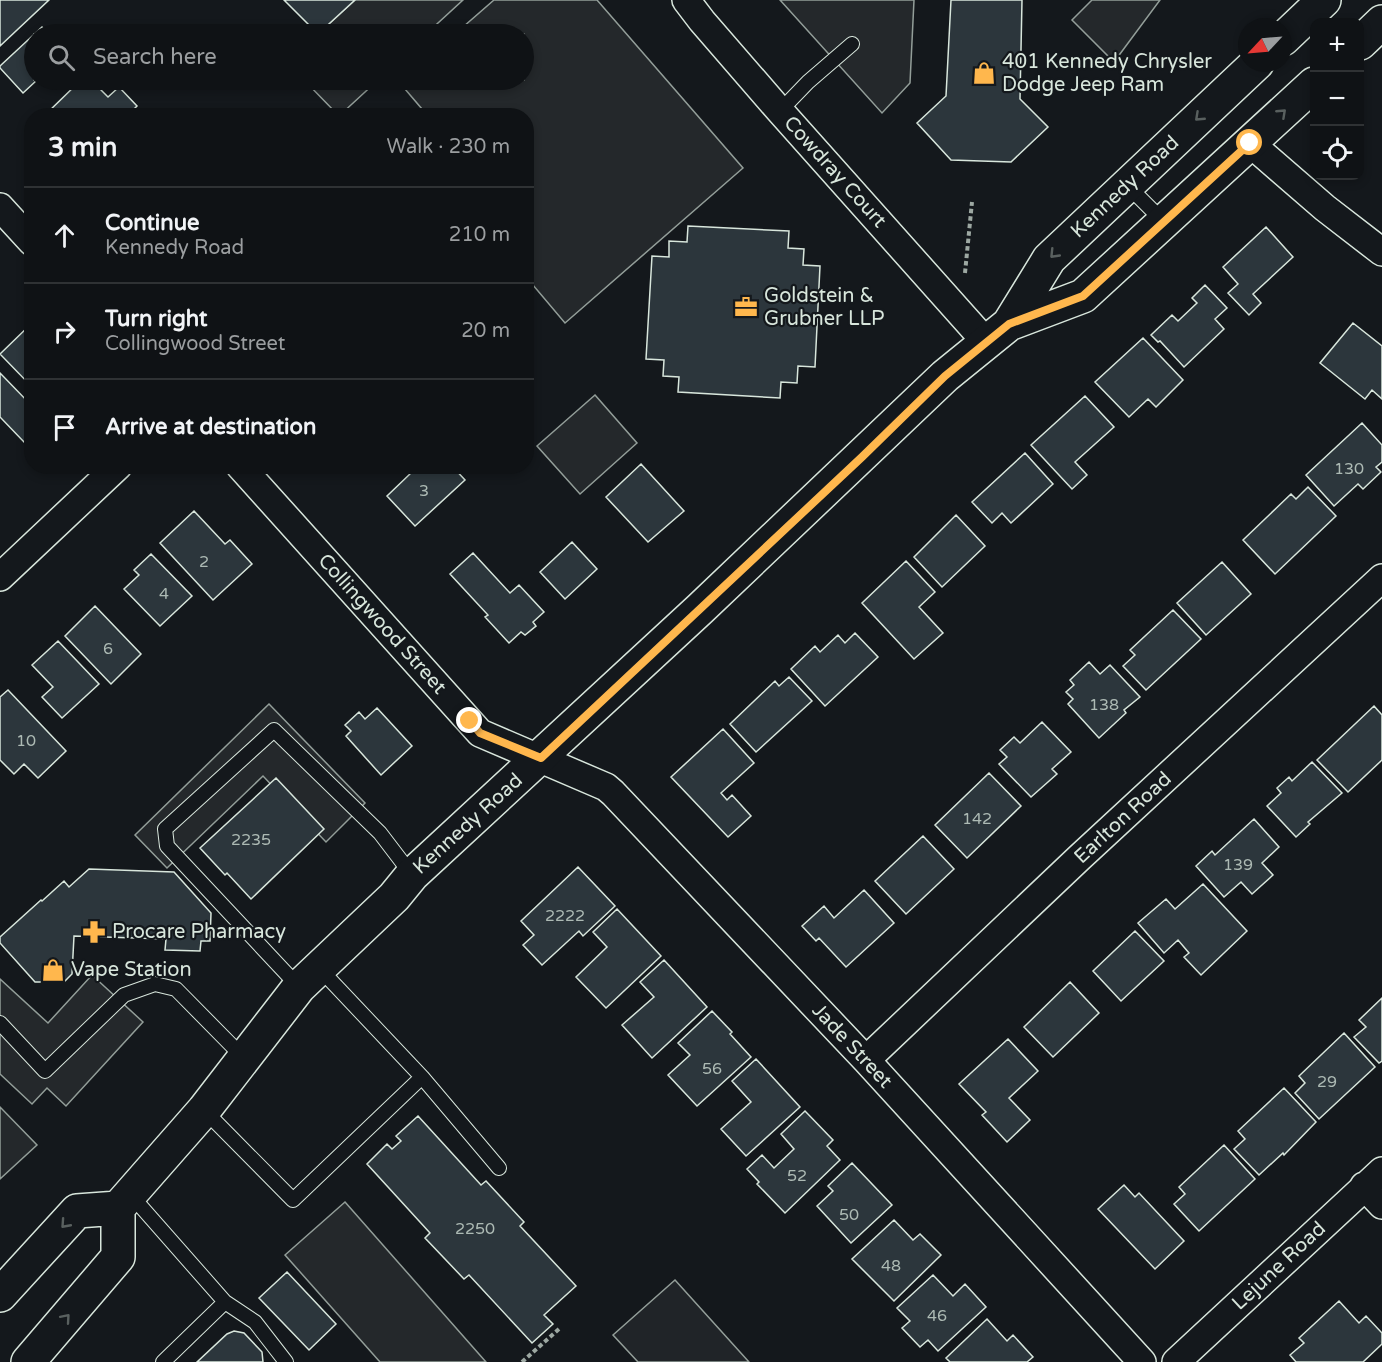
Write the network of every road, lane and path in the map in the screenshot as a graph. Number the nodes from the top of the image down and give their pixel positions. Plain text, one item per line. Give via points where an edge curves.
1 (686, 0) edge
2 (1324, 0) edge
3 (1382, 22) edge
4 (1292, 30) edge
5 (1364, 38) edge
6 (852, 44) dead end
7 (1247, 72) edge
8 (1310, 88) edge
9 (780, 111) junction
10 (1250, 143) junction
11 (1127, 185) junction
12 (972, 202) dead end
13 (0, 207) edge
14 (1164, 222) junction
15 (24, 233) edge
16 (1382, 252) edge
17 (965, 273) dead end
18 (997, 333) junction
19 (109, 474) edge
20 (247, 474) edge
21 (0, 577) edge
22 (1382, 578) edge
23 (541, 758) junction
24 (412, 874) junction
25 (309, 978) junction
26 (0, 1023) edge
27 (244, 1059) junction
28 (866, 1060) junction
29 (422, 1077) junction
30 (204, 1110) junction
31 (499, 1168) dead end
32 (1376, 1187) edge
33 (124, 1201) junction
34 (0, 1295) edge
35 (225, 1302) junction
36 (559, 1329) dead end
37 (28, 1362) edge
38 (163, 1362) edge
39 (286, 1362) edge
40 (522, 1362) edge
41 (1142, 1362) edge
42 (1176, 1362) edge

1 - 9 street, Cowdray Court
2 - 4 main road
3 - 5 main road
6 - 9 lane
7 -> 11 main road, Kennedy Road
10 -> 8 main road, Kennedy Road
9 - 18 street, Cowdray Court via 943,292
10 - 14 main road, Kennedy Road
10 - 16 street
11 - 14 lane
11 -> 18 main road, Kennedy Road via 1049,259
12 - 17 path
13 - 15 street
14 - 18 main road, Kennedy Road via 1083,296
18 - 23 main road, Kennedy Road via 945,376
19 - 21 street
20 - 23 street, Collingwood Street via 480,733
22 - 28 street, Earlton Road
23 - 24 main road, Kennedy Road
23 - 28 street, Jade Street via 606,787
24 - 25 main road, Kennedy Road via 394,897
24 - 25 lane via 380,833 274,730 165,829 167,846
25 - 27 main road, Kennedy Road
25 - 29 lane
26 - 27 lane via 45,1071 124,995 155,984 176,988
27 - 30 main road, Kennedy Road
28 - 41 street, Jade Street
29 - 30 lane via 293,1200
29 - 31 lane
30 - 33 main road, Kennedy Road
32 - 42 street, Lejune Road
33 -> 34 main road via 77,1211
33 - 35 lane
37 -> 33 main road via 118,1257
35 - 38 lane
35 - 39 lane via 255,1322
36 - 40 path

